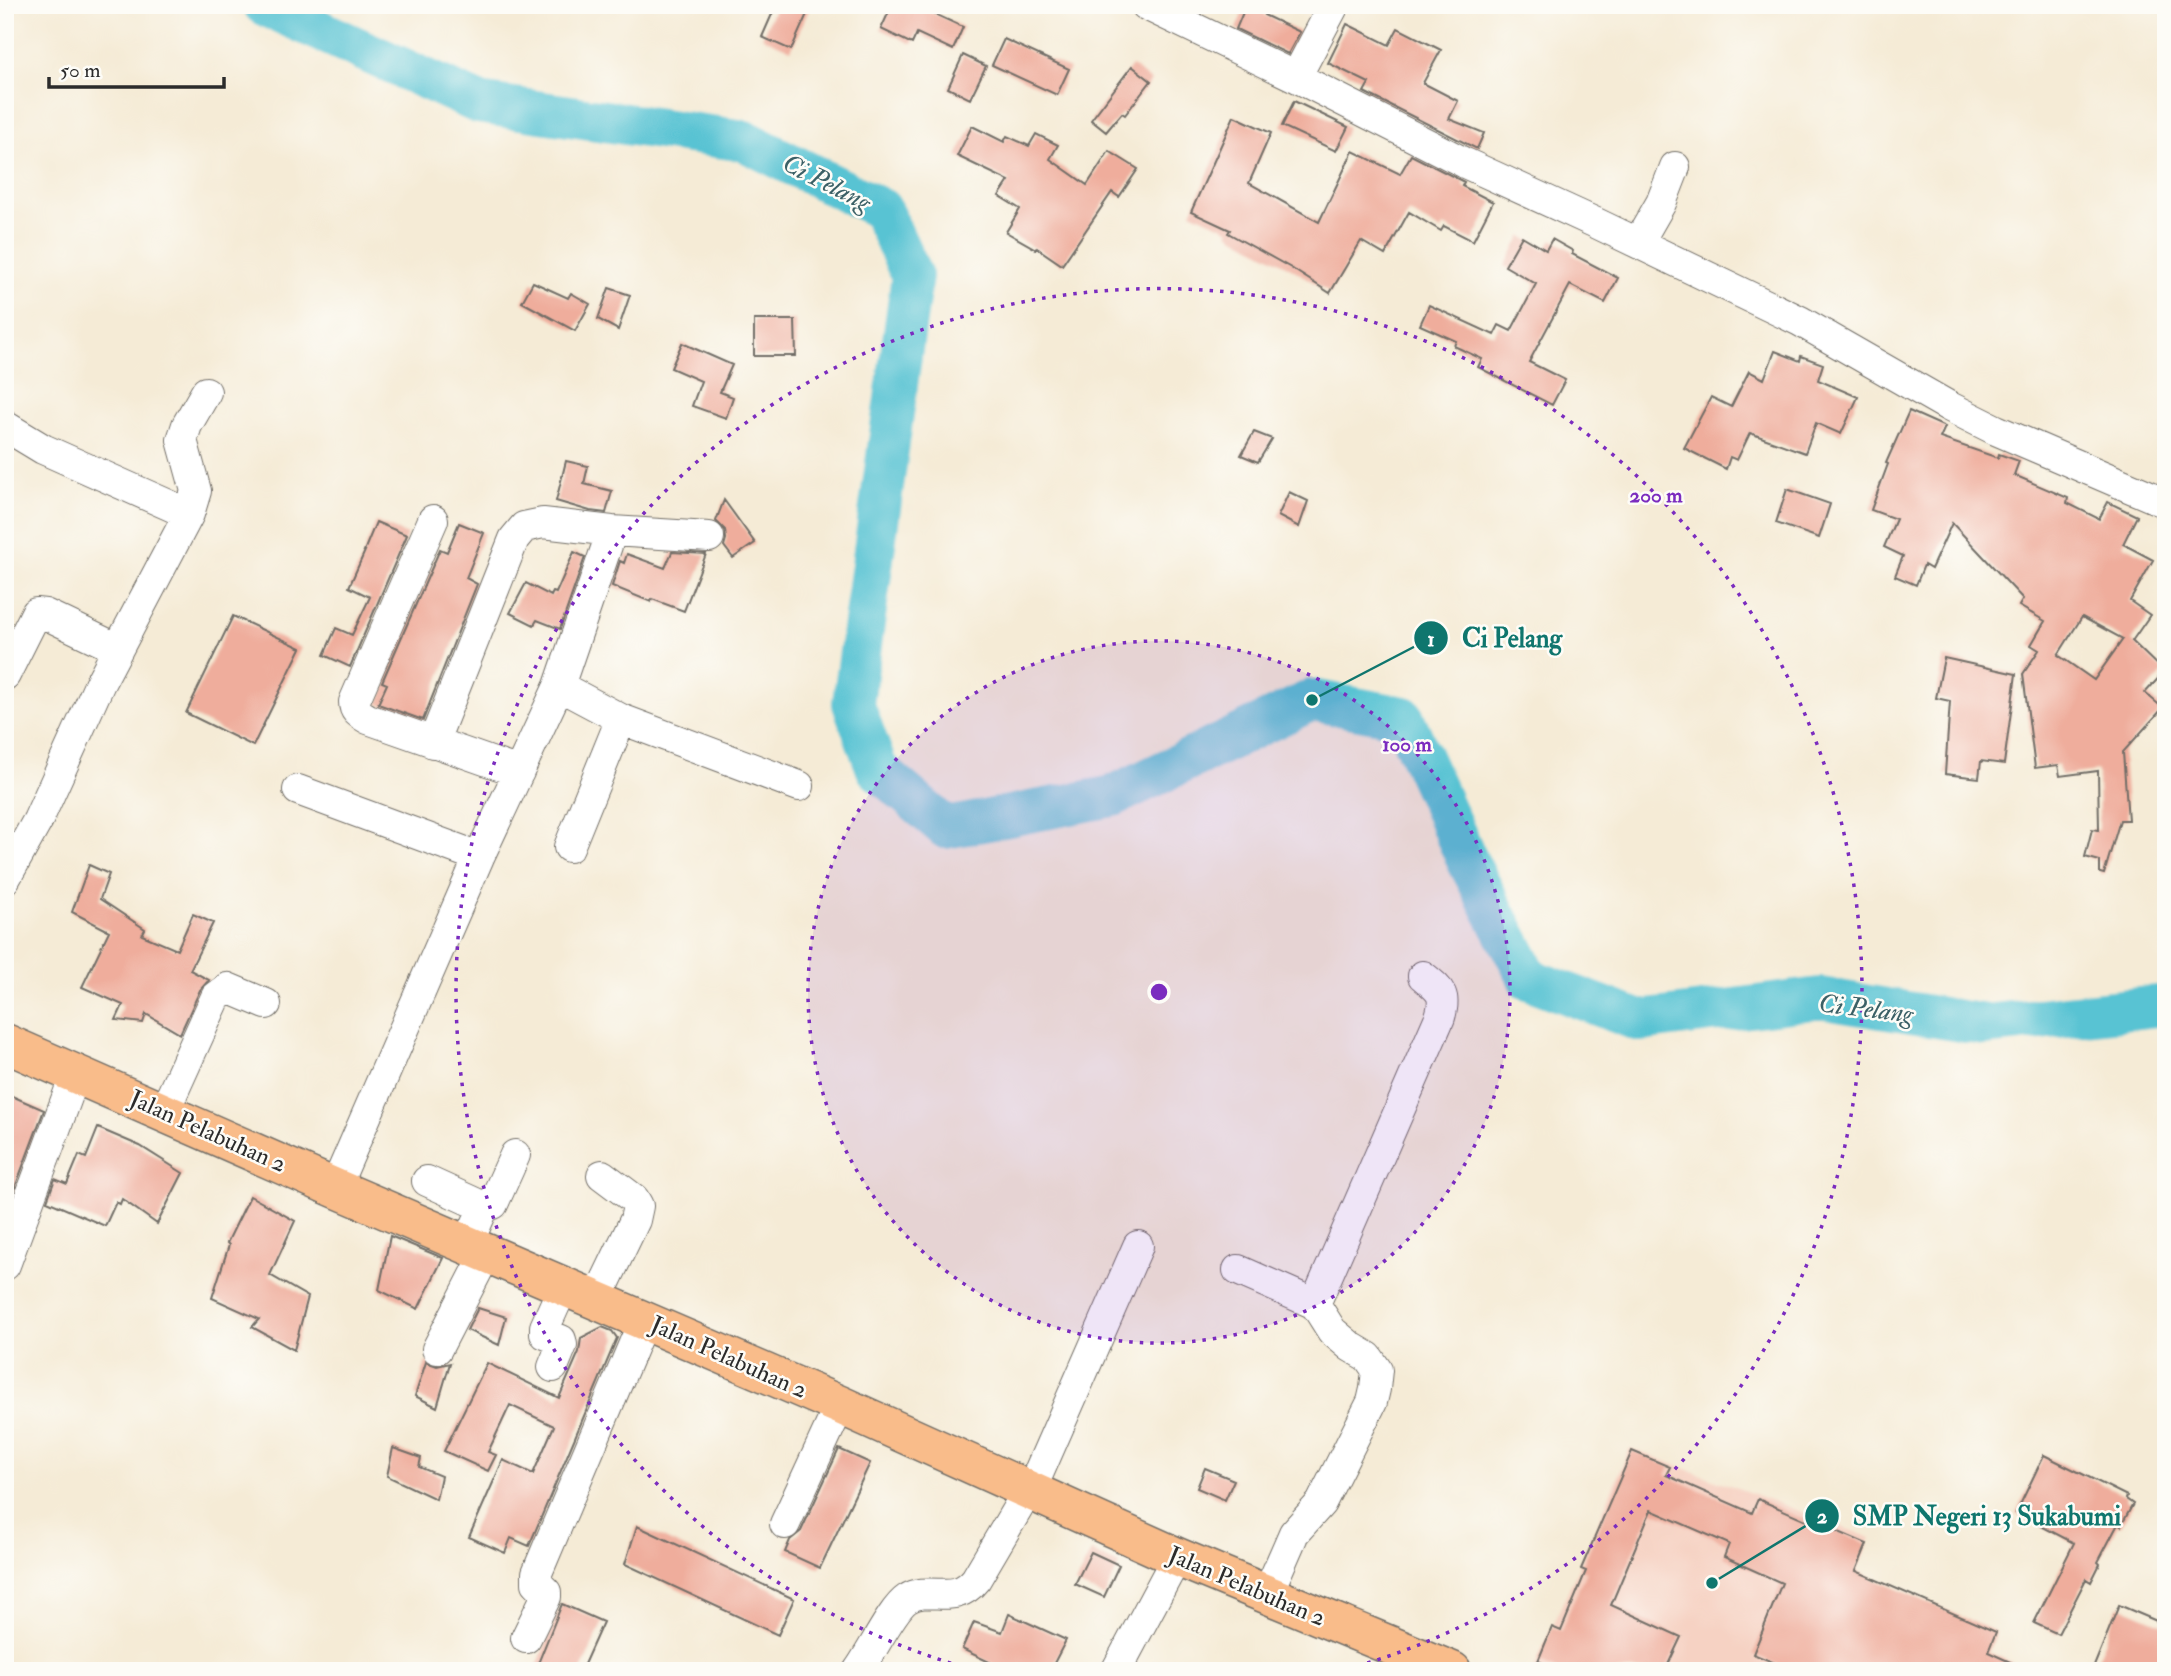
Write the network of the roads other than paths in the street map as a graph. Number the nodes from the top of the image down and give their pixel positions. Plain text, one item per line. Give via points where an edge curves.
1 (1146, 5) edge
2 (1334, 5) edge
3 (1296, 77) junction
4 (1675, 167) dead end
5 (1638, 243) junction
6 (206, 392) dead end
7 (5, 426) edge
8 (2166, 503) edge
9 (189, 514) junction
10 (433, 520) dead end
11 (612, 531) junction
12 (709, 537) dead end
13 (118, 649) junction
14 (5, 676) edge
15 (559, 686) junction
16 (621, 719) junction
17 (433, 743) junction
18 (519, 772) junction
19 (799, 786) dead end
20 (298, 790) dead end
21 (569, 848) dead end
22 (479, 857) junction
23 (10, 859) edge
24 (1423, 976) dead end
25 (266, 1004) dead end
26 (5, 1042) edge
27 (76, 1073) junction
28 (164, 1112) junction
29 (515, 1155) dead end
30 (602, 1175) dead end
31 (427, 1181) dead end
32 (335, 1188) junction
33 (484, 1207) junction
34 (1138, 1246) dead end
35 (477, 1248) junction
36 (5, 1265) edge
37 (1238, 1270) dead end
38 (581, 1292) junction
39 (1315, 1304) junction
40 (644, 1320) junction
41 (437, 1349) dead end
42 (553, 1367) dead end
43 (840, 1405) junction
44 (1027, 1490) junction
45 (785, 1524) dead end
46 (1177, 1557) junction
47 (1267, 1595) junction
48 (526, 1639) dead end
49 (858, 1671) edge
50 (1116, 1671) edge
51 (1452, 1671) edge

1 - 3 street
2 - 3 street
3 - 5 street via 1465,163
4 - 5 street
5 - 8 street via 1800,321 1996,430
6 - 9 street via 183,440 196,491
7 - 9 street via 43,449
9 - 13 street
10 - 17 street via 354,706 368,719
11 - 12 street
11 - 15 street
11 - 17 street via 543,523 518,532
13 - 14 street via 36,613
13 - 23 street via 38,820
15 - 16 street
15 - 18 street
16 - 19 street
16 - 21 street
17 - 18 street
18 - 22 street
20 - 22 street
22 - 32 street
24 - 39 street via 1440,990 1444,1004 1440,1017
25 - 28 street via 228,988 216,997
26 - 27 main road, Jalan Pelabuhan 2
27 - 28 main road, Jalan Pelabuhan 2
27 - 36 street
28 - 32 main road, Jalan Pelabuhan 2
29 - 33 street via 493,1204
30 - 38 street via 638,1206 635,1220
31 - 33 street
32 - 35 main road, Jalan Pelabuhan 2
33 - 35 street
34 - 44 street
35 - 38 main road, Jalan Pelabuhan 2
35 - 41 street
37 - 39 street
38 - 40 main road, Jalan Pelabuhan 2
38 - 42 street via 545,1327 545,1334 561,1340
39 - 47 street via 1332,1331 1368,1357 1377,1370 1376,1389 1321,1503 1294,1533
40 - 43 main road, Jalan Pelabuhan 2
40 - 48 street via 537,1573 537,1583 546,1597
43 - 44 main road, Jalan Pelabuhan 2
43 - 45 street
44 - 46 main road, Jalan Pelabuhan 2
44 - 49 street via 970,1587 953,1595 920,1595 903,1601
46 - 47 main road, Jalan Pelabuhan 2
46 - 50 street
47 - 51 main road, Jalan Pelabuhan 2

